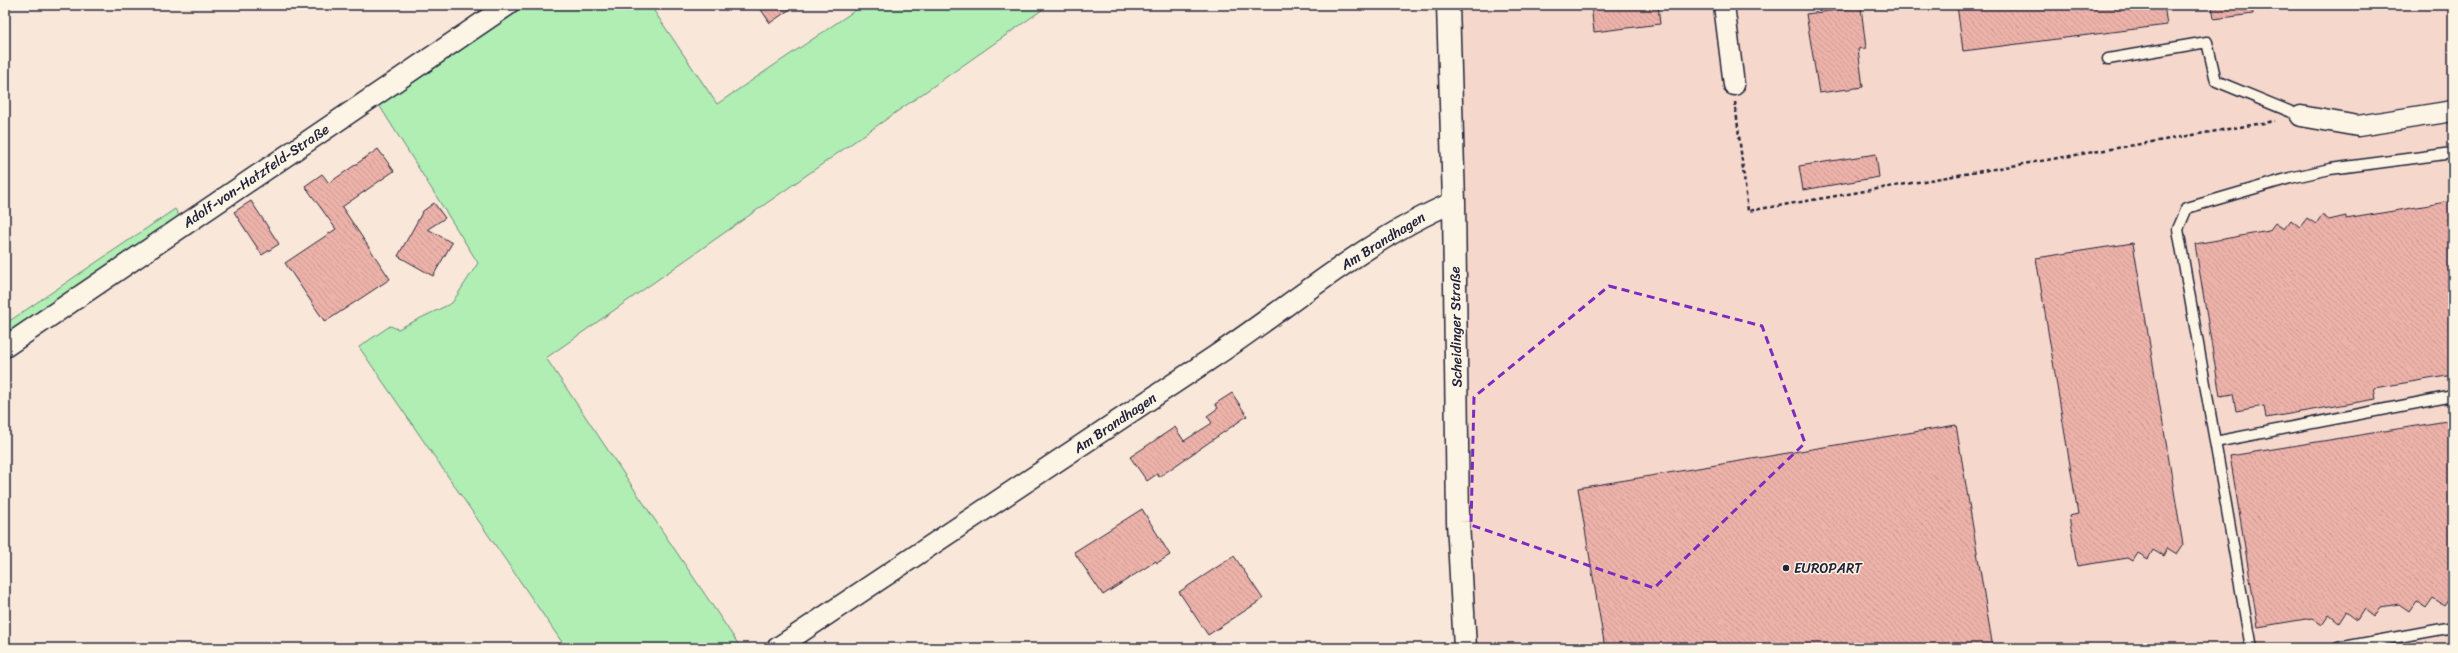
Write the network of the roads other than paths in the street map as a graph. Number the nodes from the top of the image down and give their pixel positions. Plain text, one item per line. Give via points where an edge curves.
1 (508, 5) edge
2 (1448, 5) edge
3 (1724, 5) edge
4 (2108, 59) dead end
5 (1734, 85) road end
6 (2453, 111) edge
7 (2301, 116) joint
8 (2453, 153) edge
9 (1454, 202) junction
10 (5, 347) edge
11 (2453, 396) edge
12 (2216, 442) junction
13 (2453, 627) edge
14 (777, 648) edge
15 (1465, 648) edge
16 (2252, 648) edge
17 (2338, 648) edge

1 - 10 street, Adolf-von-Hatzfeld-Straße
2 - 9 main road, Scheidinger Straße
3 - 5 street
4 - 7 lane via 2207,42 2216,81
6 - 7 street via 2358,126
8 - 12 lane via 2290,178 2187,208 2178,228
9 - 14 street, Am Brandhagen via 1425,214 1329,275 1215,356
9 - 15 main road, Scheidinger Straße via 1458,522
11 - 12 lane
12 - 16 lane
13 - 17 lane

